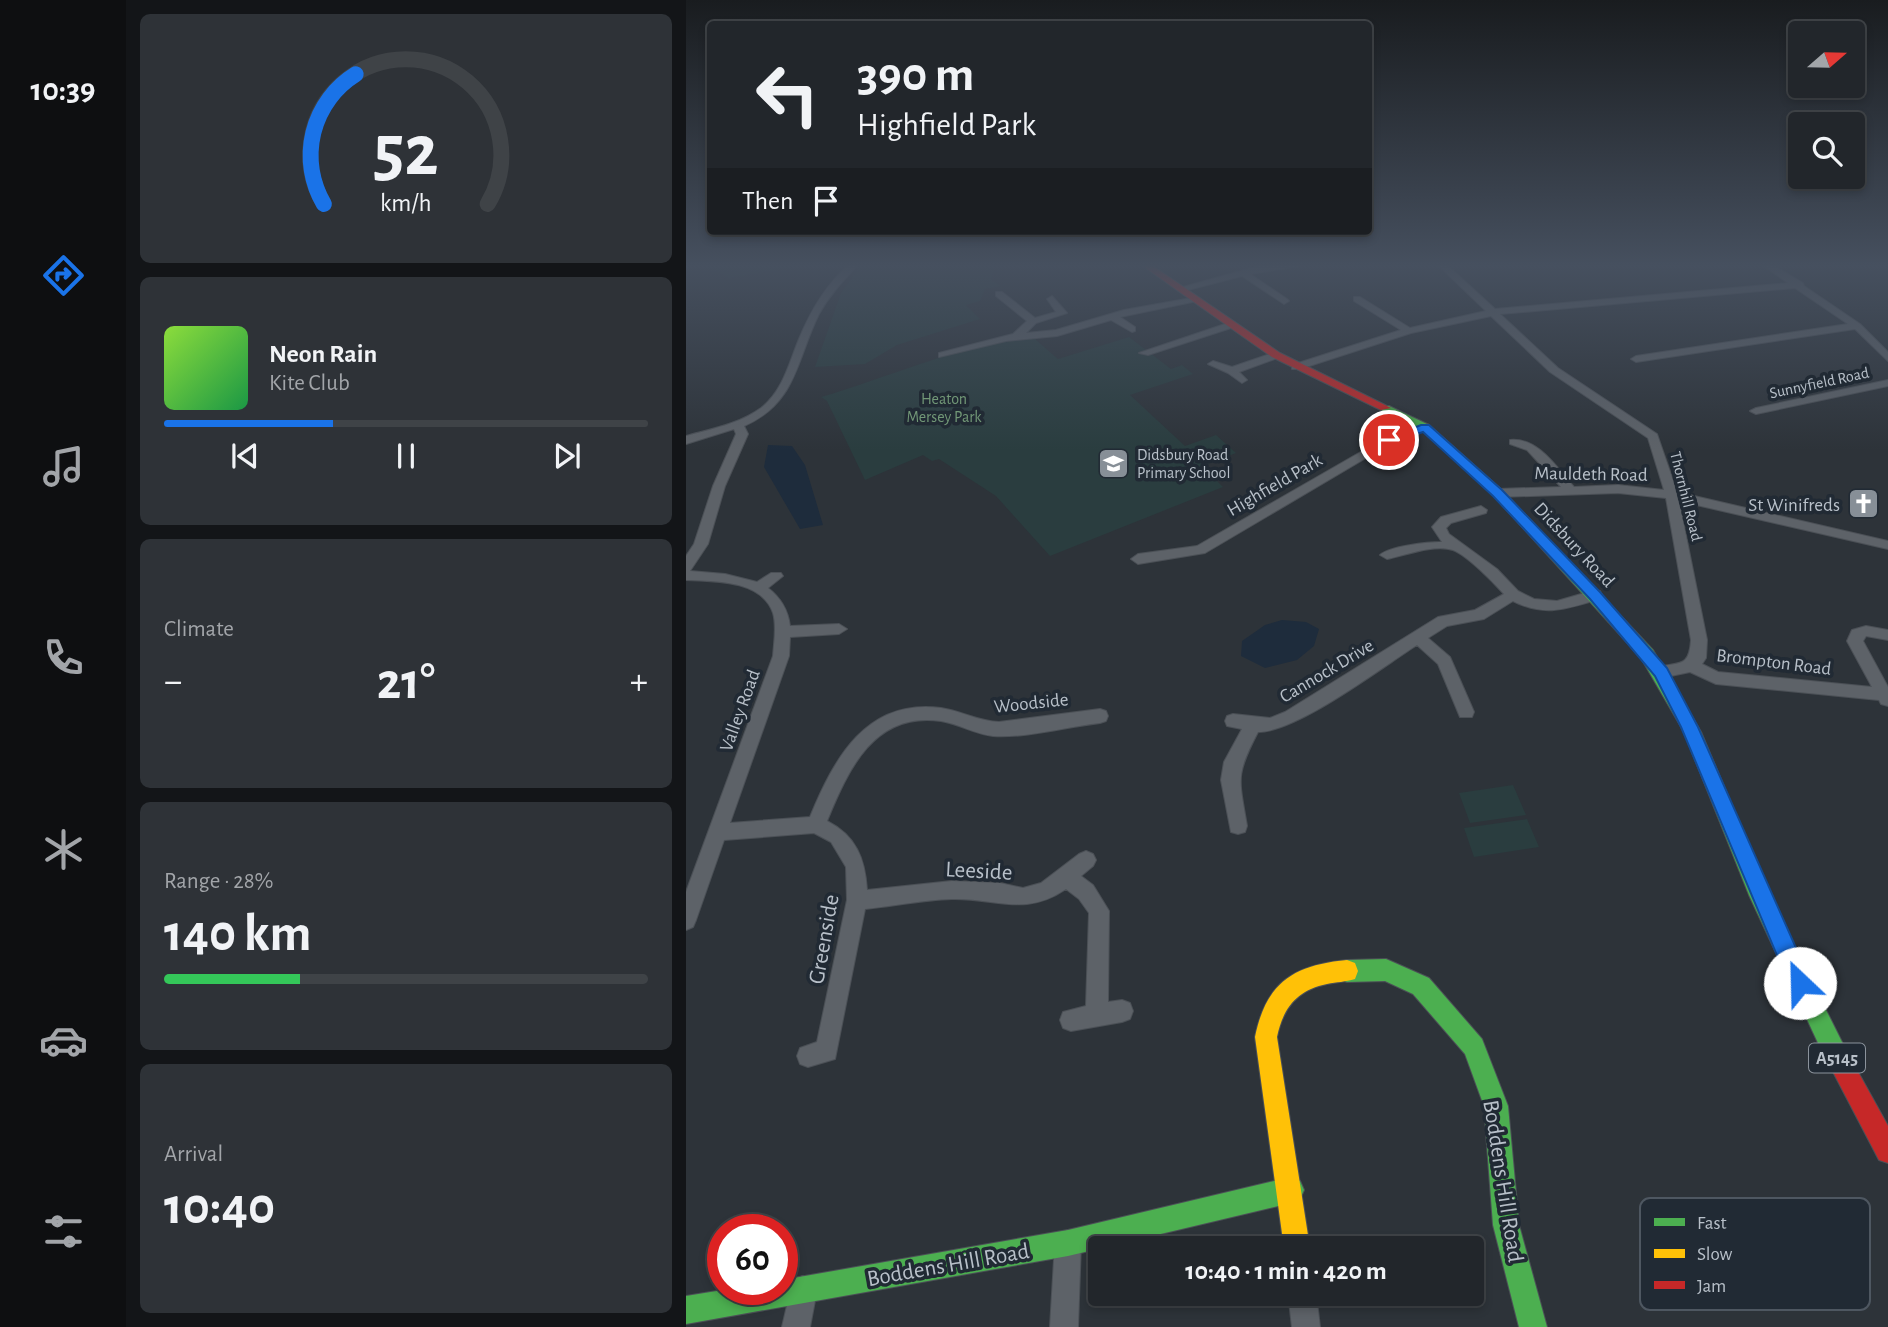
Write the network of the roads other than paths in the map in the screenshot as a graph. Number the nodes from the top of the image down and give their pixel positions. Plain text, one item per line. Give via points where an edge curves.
1 (810, 326) edge
2 (1028, 326) edge
3 (1080, 326) edge
4 (1127, 326) edge
5 (1228, 326) edge
6 (1232, 326) edge
7 (1401, 326) edge
8 (1434, 326) edge
9 (1509, 326) edge
10 (1857, 326) joint
11 (1132, 329) dead end
12 (1409, 331) junction
13 (1017, 336) junction
14 (1144, 353) dead end
15 (943, 355) dead end
16 (1276, 355) junction
17 (1888, 358) edge
18 (1636, 359) dead end
19 (1213, 364) dead end
20 (1296, 367) junction
21 (1232, 371) junction
22 (1242, 380) dead end
23 (1888, 383) edge
24 (1756, 411) dead end
25 (737, 424) junction
26 (1425, 427) junction
27 (686, 440) edge
28 (1514, 442) dead end
29 (1570, 491) junction
30 (1498, 493) junction
31 (1672, 495) junction
32 (1481, 510) dead end
33 (1888, 545) edge
34 (1455, 546) junction
35 (1387, 555) dead end
36 (1138, 559) dead end
37 (686, 567) edge
38 (686, 575) edge
39 (776, 576) dead end
40 (757, 588) junction
41 (1513, 595) junction
42 (1595, 595) junction
43 (839, 629) dead end
44 (782, 632) junction
45 (1888, 635) edge
46 (1418, 637) junction
47 (1691, 666) junction
48 (1661, 672) junction
49 (1886, 698) edge
50 (1466, 712) dead end
51 (1100, 716) dead end
52 (1233, 721) dead end
53 (1253, 725) junction
54 (816, 825) junction
55 (1238, 826) dead end
56 (718, 832) junction
57 (1086, 860) dead end
58 (1066, 877) junction
59 (857, 900) junction
60 (686, 920) edge
61 (1122, 1011) dead end
62 (1097, 1016) junction
63 (1071, 1020) dead end
64 (818, 1054) dead end
65 (1888, 1151) edge
66 (1291, 1190) junction
67 (1296, 1236) edge
68 (1068, 1243) junction
69 (803, 1290) junction
70 (1304, 1306) edge
71 (686, 1310) edge
72 (796, 1327) edge
73 (1064, 1327) edge
74 (1306, 1327) edge
75 (1533, 1327) edge

1 - 25 street via 786,389 768,407
2 - 13 street
3 - 13 street
4 - 11 street
5 - 14 street
6 - 16 main road, Didsbury Road / A5145
7 - 12 street
8 - 12 street
9 - 31 street, Thornhill Road via 1554,370 1653,436
10 - 17 street
10 - 18 street
12 - 20 street
13 - 15 street
16 - 20 main road, Didsbury Road / A5145
16 - 21 street
19 - 21 street
20 - 26 main road, Didsbury Road / A5145
21 - 22 street
23 - 24 street, Sunnyfield Road
25 - 27 street
25 - 37 street via 742,434 701,544
26 - 30 main road, Didsbury Road / A5145
26 - 36 street, Highfield Park via 1389,440 1200,550
28 - 29 street via 1531,447
29 - 30 street, Mauldeth Road
29 - 31 street, Mauldeth Road via 1618,489
30 - 42 main road, Didsbury Road / A5145
31 - 33 street, Mauldeth Road
31 - 47 street, Thornhill Road via 1699,640 1698,658
32 - 34 street via 1446,520 1439,527
34 - 35 street
34 - 41 street via 1492,572
38 - 40 street via 717,577
39 - 40 street
40 - 44 street, Valley Road via 779,609
41 - 42 street via 1531,604 1557,607
41 - 46 street, Cannock Drive via 1479,615 1443,621
42 - 48 main road, Didsbury Road / A5145
43 - 44 street
44 - 56 street, Valley Road via 781,656
45 - 49 street via 1866,631 1857,634 1855,641
46 - 50 street via 1444,661
46 - 53 street, Cannock Drive via 1291,717 1271,725
47 - 48 street, Brompton Road
47 - 49 street, Brompton Road via 1716,678
48 - 65 main road, Didsbury Road / A5145 via 1690,727 1815,1016
51 - 54 street, Woodside via 997,729 934,714 902,718 876,729 853,748 840,766
52 - 53 street
53 - 55 street via 1233,762 1230,780
54 - 56 street
54 - 59 street, Greenside via 838,836 856,865
56 - 60 street, Valley Road
57 - 58 street, Leeside
58 - 59 street, Leeside via 1046,891 1023,897 1000,891 952,890
58 - 62 street via 1086,892 1100,911
59 - 64 street, Greenside
61 - 62 street
62 - 63 street
66 - 67 main road, Boddens Hill Road
66 - 68 main road, Boddens Hill Road
66 - 75 main road, Boddens Hill Road via 1266,1037 1269,1012 1288,988 1320,972 1386,970 1421,986 1474,1047 1496,1106 1506,1225
68 - 69 main road, Boddens Hill Road
68 - 73 street
69 - 71 main road, Boddens Hill Road
69 - 72 street
70 - 74 street

